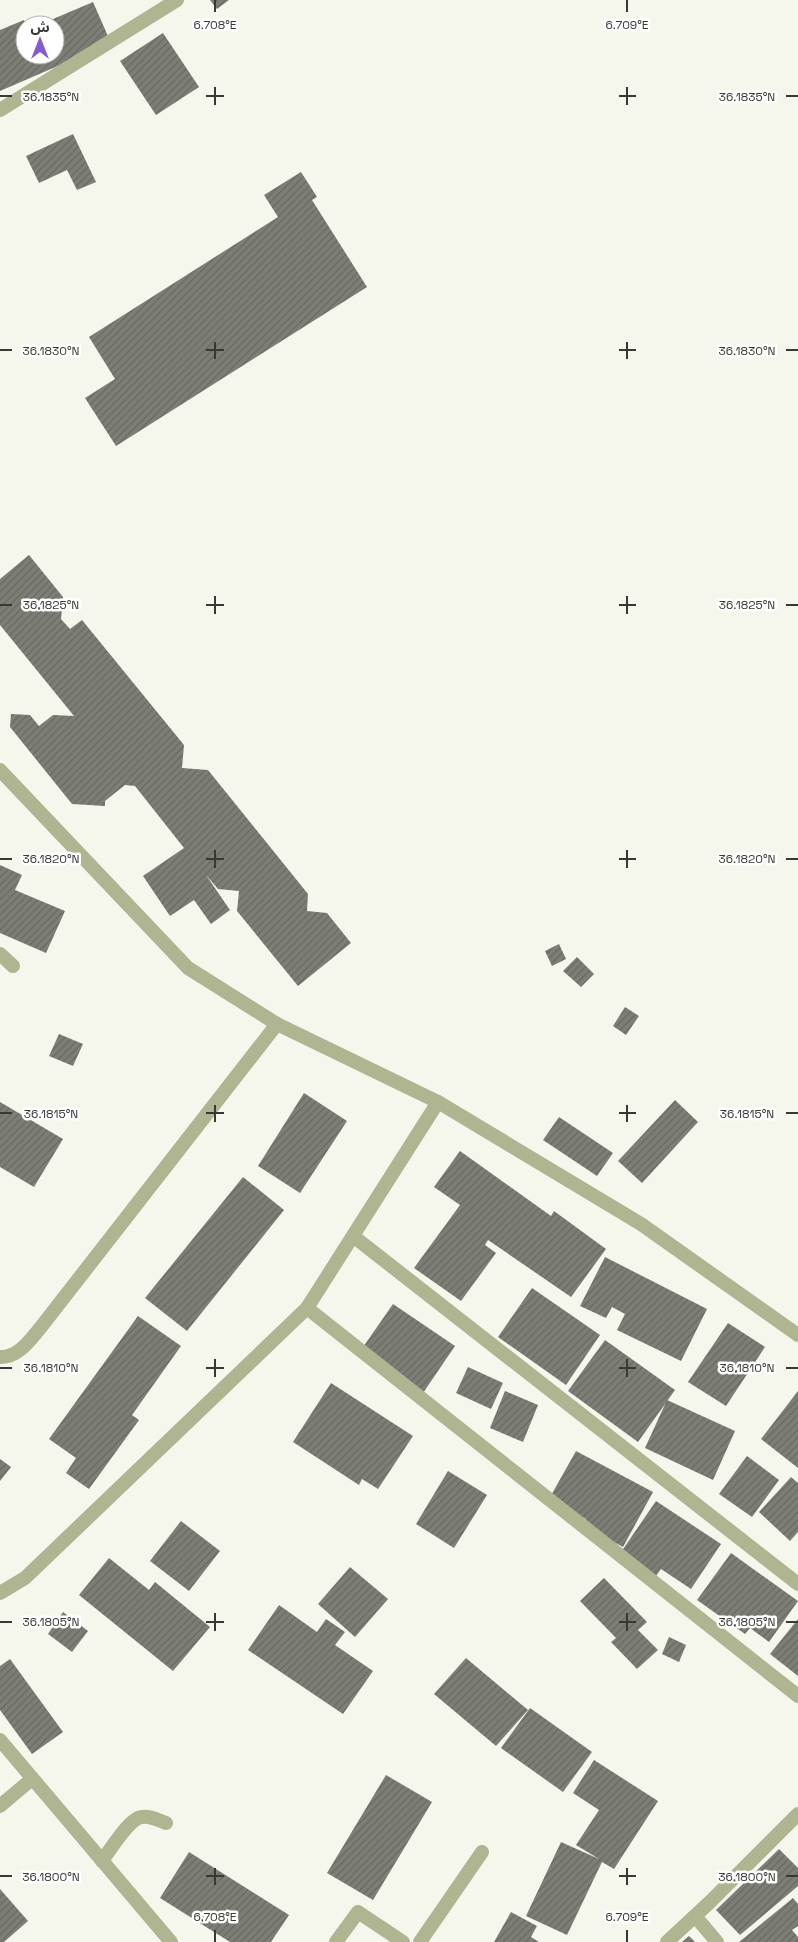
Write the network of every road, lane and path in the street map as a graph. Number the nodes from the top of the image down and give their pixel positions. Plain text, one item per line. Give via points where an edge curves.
1 (177, 0) edge
2 (0, 110) edge
3 (0, 770) edge
4 (0, 954) edge
5 (13, 966) dead end
6 (277, 1024) junction
7 (438, 1102) junction
8 (353, 1236) junction
9 (307, 1308) junction
10 (798, 1335) edge
11 (0, 1357) edge
12 (798, 1584) edge
13 (0, 1593) edge
14 (798, 1696) edge
15 (0, 1740) edge
16 (32, 1779) junction
17 (0, 1806) edge
18 (798, 1814) edge
19 (166, 1823) dead end
20 (482, 1852) dead end
21 (102, 1861) junction
22 (695, 1916) junction
23 (171, 1942) edge
24 (336, 1942) edge
25 (402, 1942) edge
26 (420, 1942) edge
27 (667, 1942) edge
28 (718, 1942) edge

1 - 2 street
3 - 6 street via 188,968
4 - 5 street
6 - 7 street
6 - 11 street via 27,1344 9,1358
7 - 8 street
7 - 10 street via 641,1224
8 - 9 street
8 - 12 street
9 - 13 street via 25,1578
9 - 14 street
15 - 16 street
16 - 17 street
16 - 21 street
18 - 22 street
19 - 21 street via 149,1817 138,1818 121,1834
20 - 26 street
21 - 23 street
22 - 27 street
22 - 28 street
24 - 25 street via 358,1912

